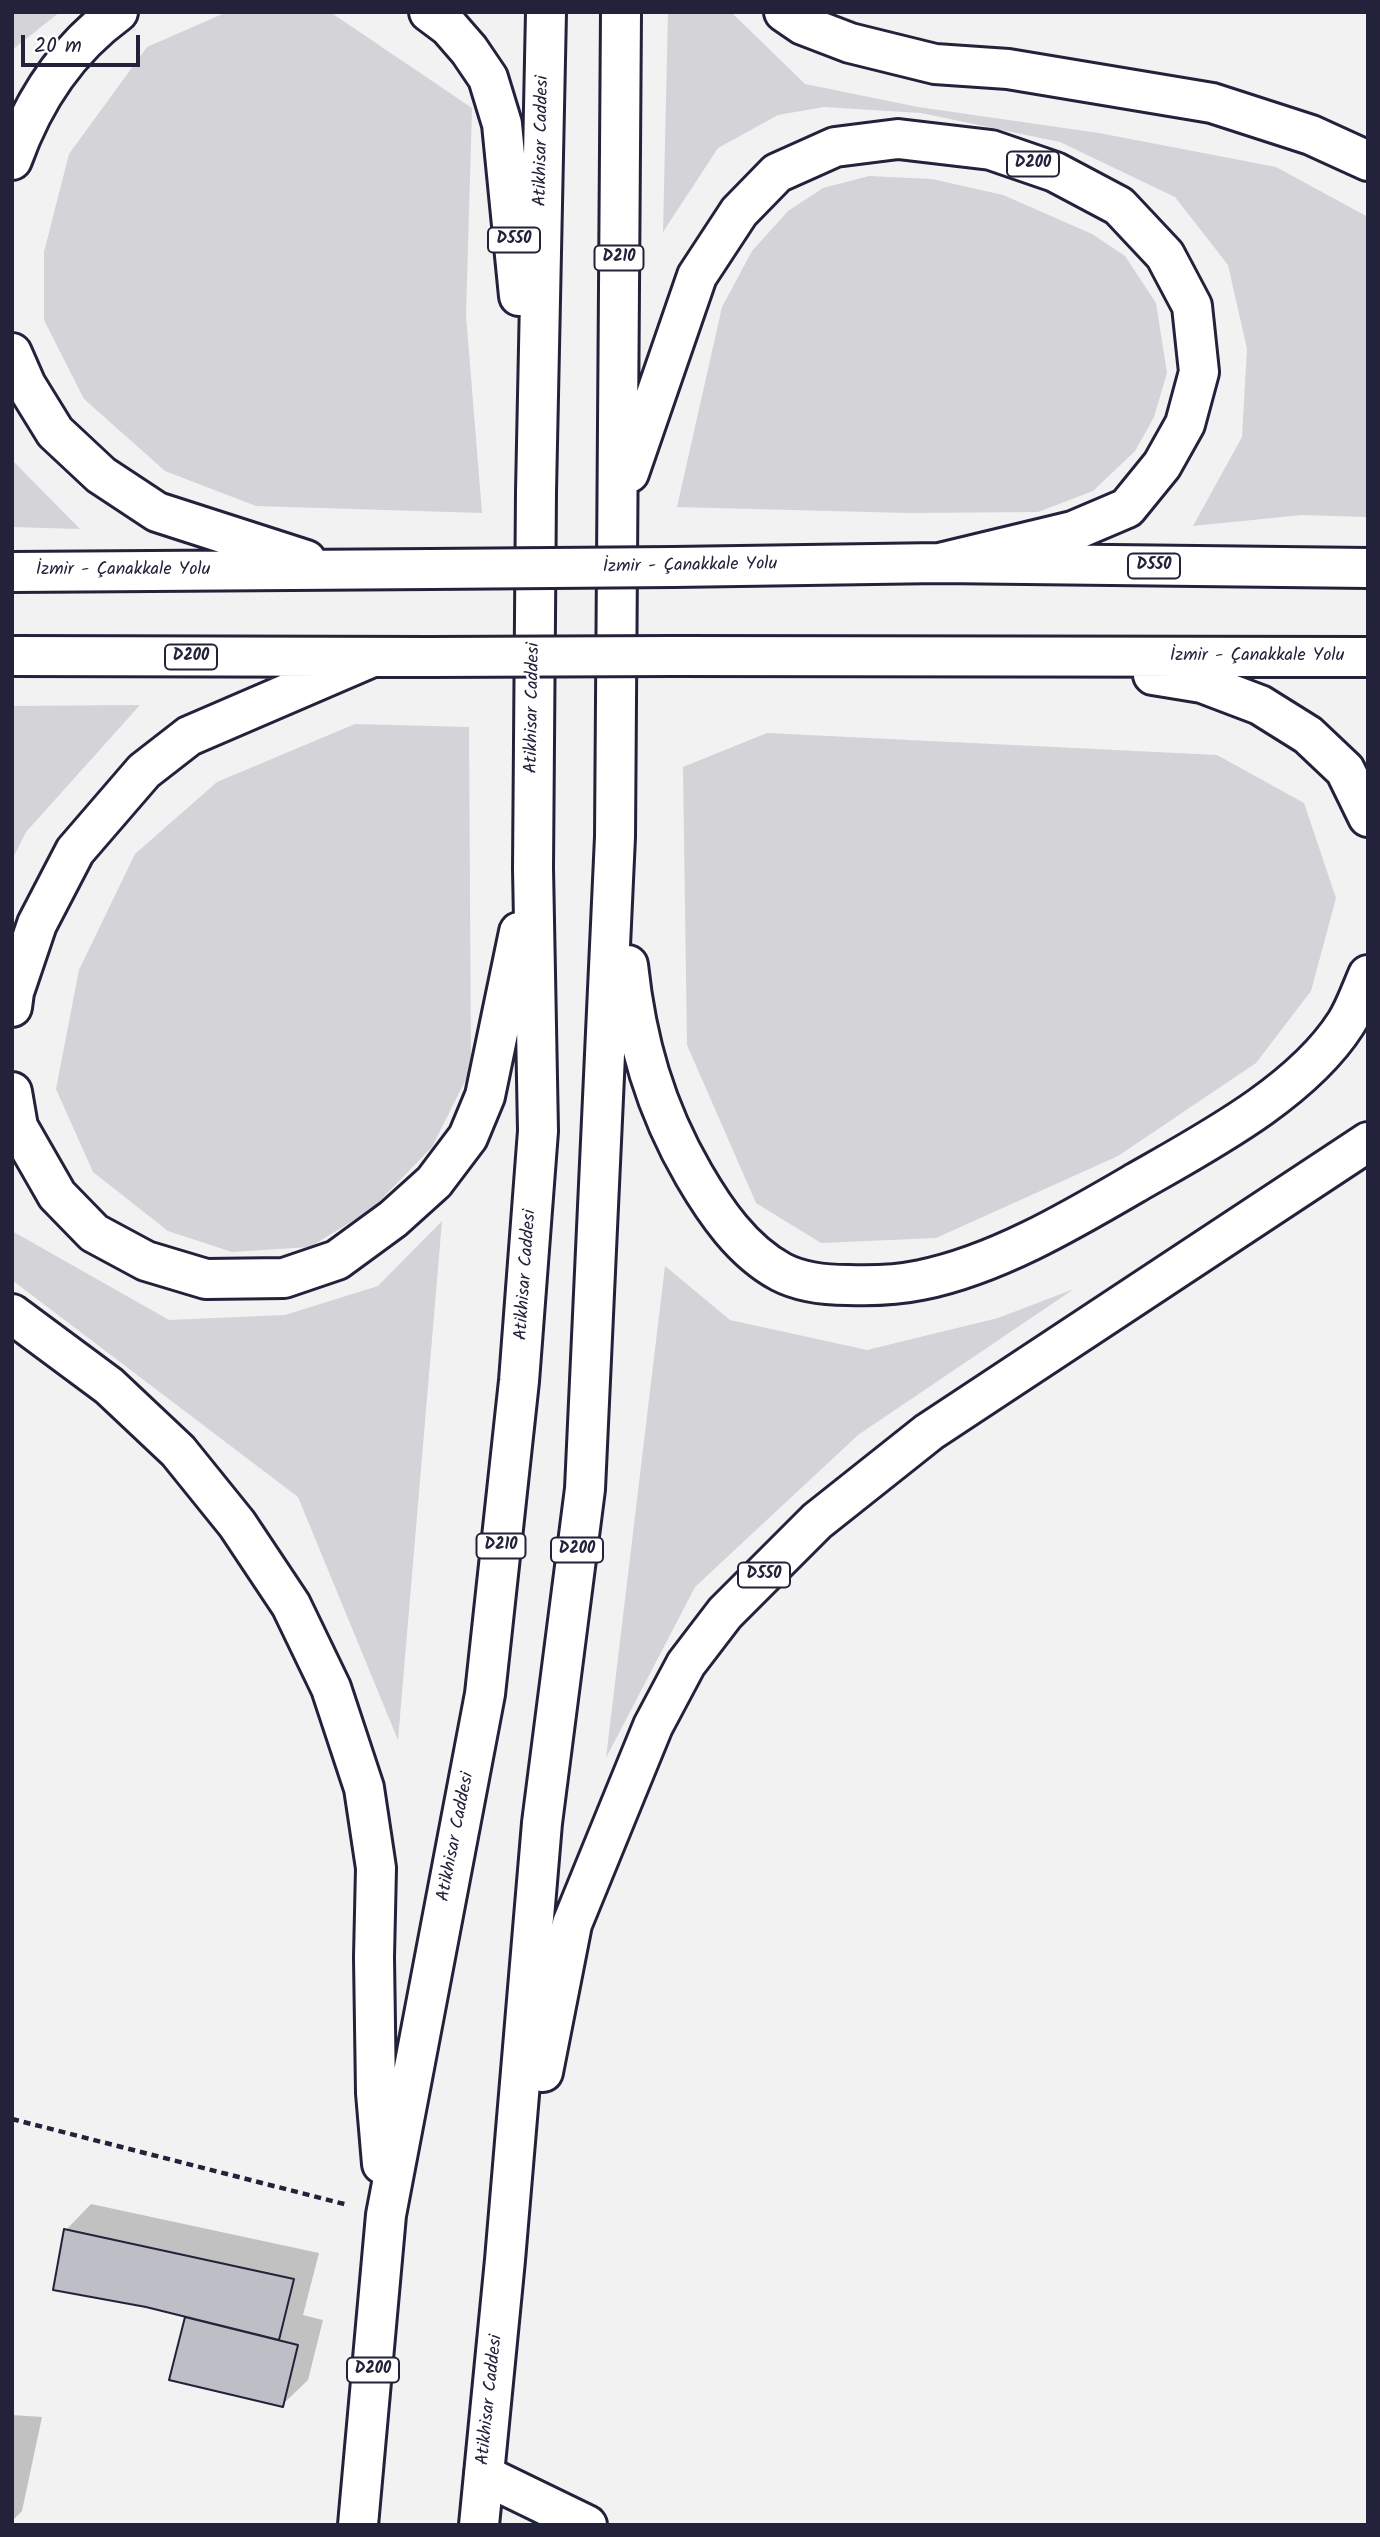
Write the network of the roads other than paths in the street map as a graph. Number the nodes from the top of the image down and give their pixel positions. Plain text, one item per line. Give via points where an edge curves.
1 (118, 12) edge
2 (429, 12) edge
3 (546, 12) edge
4 (621, 12) edge
5 (784, 12) edge
6 (12, 160) edge
7 (1368, 161) edge
8 (12, 353) edge
9 (537, 492) junction
10 (618, 505) junction
11 (940, 563) junction
12 (1368, 568) edge
13 (345, 571) junction
14 (12, 572) edge
15 (12, 656) edge
16 (1029, 657) junction
17 (1368, 657) edge
18 (370, 658) junction
19 (1368, 817) edge
20 (615, 837) junction
21 (533, 869) junction
22 (1368, 975) edge
23 (12, 1007) edge
24 (12, 1092) edge
25 (1368, 1142) edge
26 (12, 1314) edge
27 (386, 2215) junction
28 (505, 2260) junction
29 (484, 2475) junction
30 (358, 2525) edge
31 (479, 2525) edge
32 (587, 2525) edge

1 - 6 main road via 95,29 55,73
2 - 9 main road, D550 via 449,27 488,78 502,124
3 - 9 main road, Atikhisar Caddesi / D210
4 - 10 main road, Atikhisar Caddesi / D210
5 - 7 main road via 803,26 850,43 935,64 1008,69 1212,103 1311,135
8 - 13 main road via 55,432 101,475 157,512
9 - 21 main road, Atikhisar Caddesi / D210
10 - 11 main road, D200 via 696,276 739,212 777,173 835,146 898,139 991,150 1055,172 1119,206 1138,226 1165,255 1192,306 1199,372 1185,424 1162,465 1126,508 1073,531
10 - 20 main road, Atikhisar Caddesi / D200
11 - 12 main road, İzmir - Çanakkale Yolu / D550
11 - 13 main road, İzmir - Çanakkale Yolu / D200, bridge
13 - 14 main road, İzmir - Çanakkale Yolu / D200
15 - 18 main road, İzmir - Çanakkale Yolu / D200
16 - 17 main road, İzmir - Çanakkale Yolu / D200
16 - 18 main road, İzmir - Çanakkale Yolu / D200, bridge
16 - 19 main road via 1202,683 1260,705 1308,736 1345,770
18 - 23 main road via 189,736 144,771 75,851 37,924
20 - 22 main road via 633,1013 665,1119 711,1204 744,1244 782,1272 826,1285 881,1286 947,1273 1029,1241 1113,1196 1275,1096 1316,1061 1346,1023
20 - 28 main road, Atikhisar Caddesi / D200 via 585,1489 542,1823
21 - 24 main road via 485,1096 468,1137 434,1182 337,1259 285,1278 206,1279 146,1261 94,1233 57,1195 18,1126
21 - 27 main road, Atikhisar Caddesi / D210 via 538,1131 519,1381 485,1694
25 - 28 main road, D550 via 918,1441 817,1521 725,1613 701,1644 653,1726 572,1924
26 - 27 main road, D200 via 109,1387 178,1451 237,1524 291,1605 331,1688 364,1788 376,1868 376,2093
27 - 30 main road, Atikhisar Caddesi / D200
28 - 29 main road, Atikhisar Caddesi / D200
29 - 31 main road, Atikhisar Caddesi / D200
29 - 32 main road

